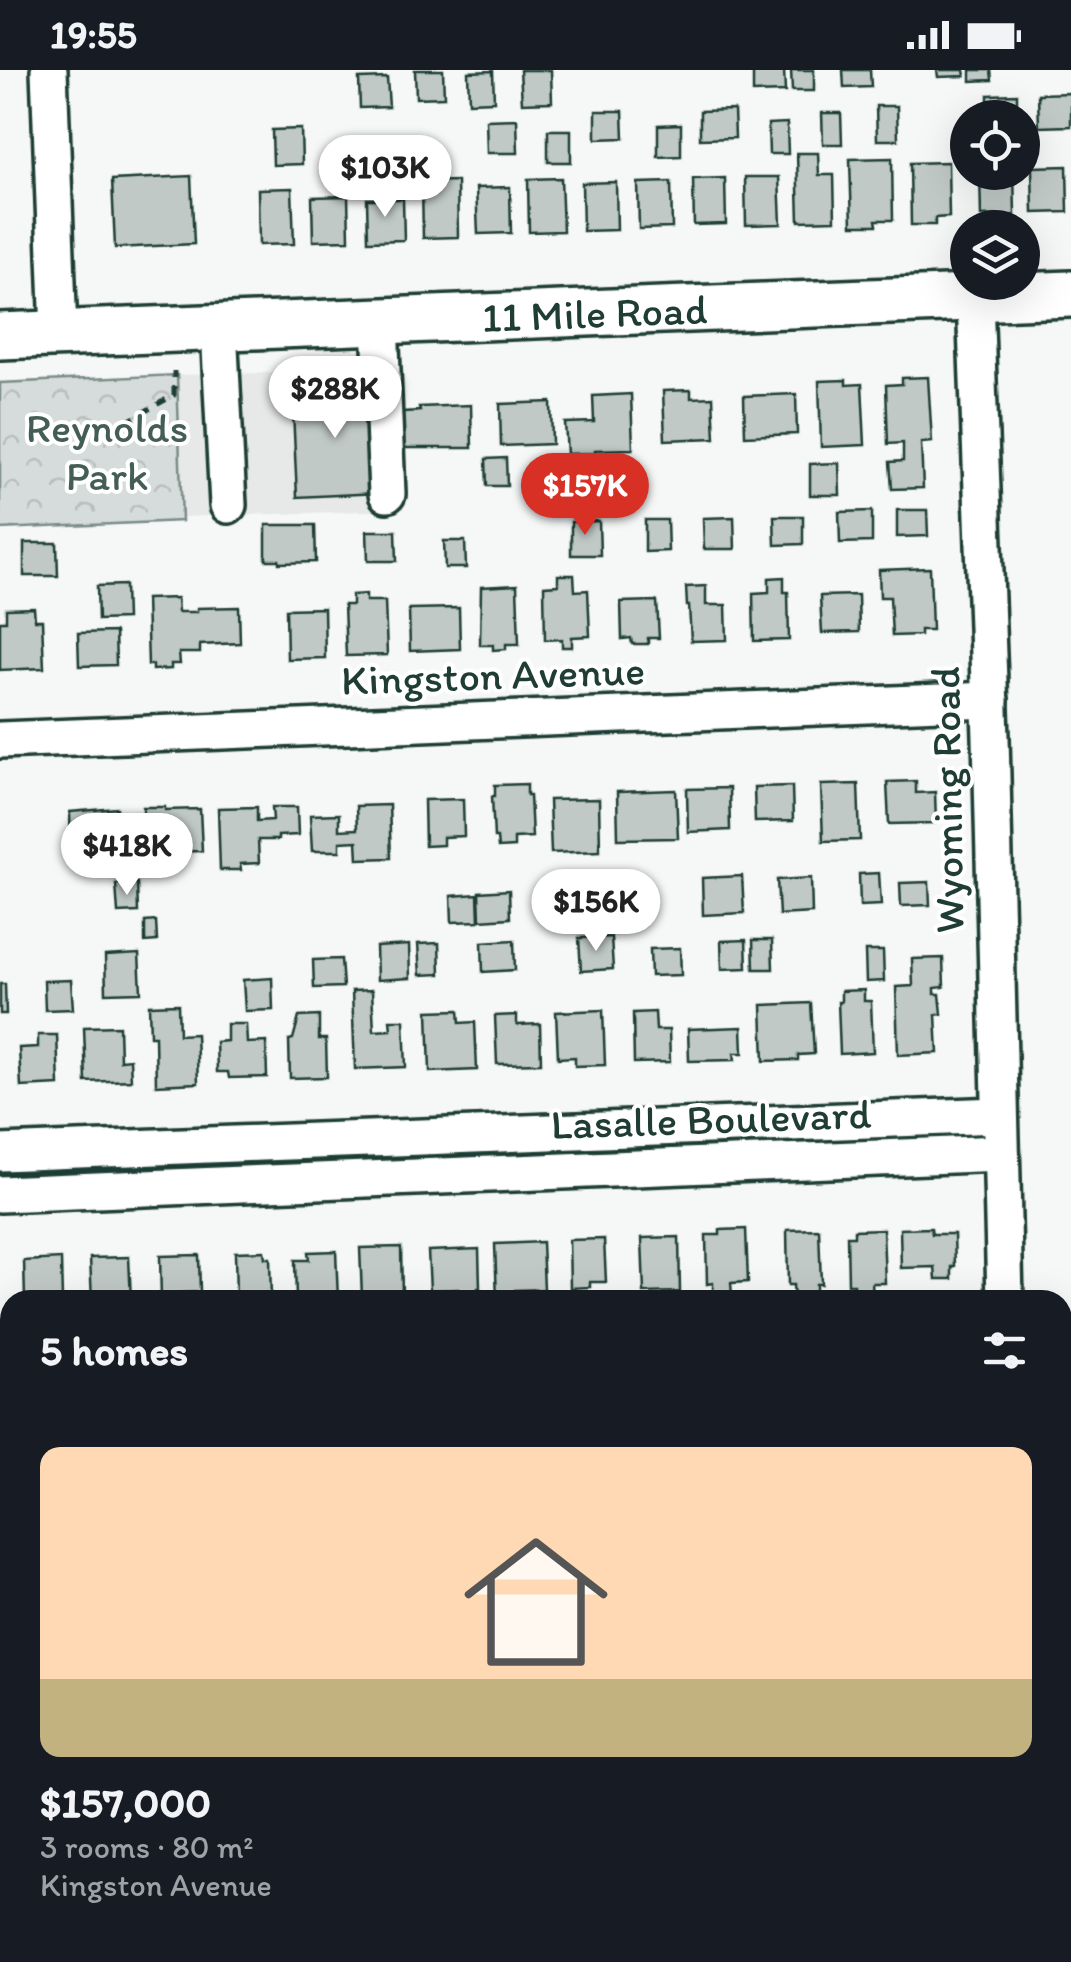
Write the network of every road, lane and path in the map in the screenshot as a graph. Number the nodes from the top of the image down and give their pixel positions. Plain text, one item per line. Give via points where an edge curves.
1 (49, 70) edge
2 (1071, 294) edge
3 (1040, 295) edge
4 (950, 299) edge
5 (976, 300) edge
6 (380, 322) junction
7 (218, 328) junction
8 (59, 334) junction
9 (0, 336) edge
10 (174, 371) dead end
11 (126, 422) dead end
12 (388, 494) dead end
13 (228, 505) dead end
14 (990, 700) junction
15 (0, 740) edge
16 (999, 1116) junction
17 (423, 1138) junction
18 (0, 1153) edge
19 (1001, 1154) junction
20 (425, 1176) junction
21 (0, 1194) edge
22 (1005, 1290) edge

1 - 8 street
2 - 3 main road, 11 Mile Road
4 - 6 main road, 11 Mile Road
5 - 14 street, Wyoming Road
6 - 7 main road, 11 Mile Road
6 - 12 street
7 - 8 main road, 11 Mile Road
7 - 13 street
8 - 9 main road, 11 Mile Road
10 - 11 path via 174,395
14 - 15 street, Kingston Avenue
14 - 16 street, Wyoming Road
16 - 17 street, Lasalle Boulevard
16 - 19 street, Wyoming Road
17 - 18 street, Lasalle Boulevard
17 - 20 street
19 - 20 street, Lasalle Boulevard
19 - 22 street, Wyoming Road
20 - 21 street, Lasalle Boulevard

